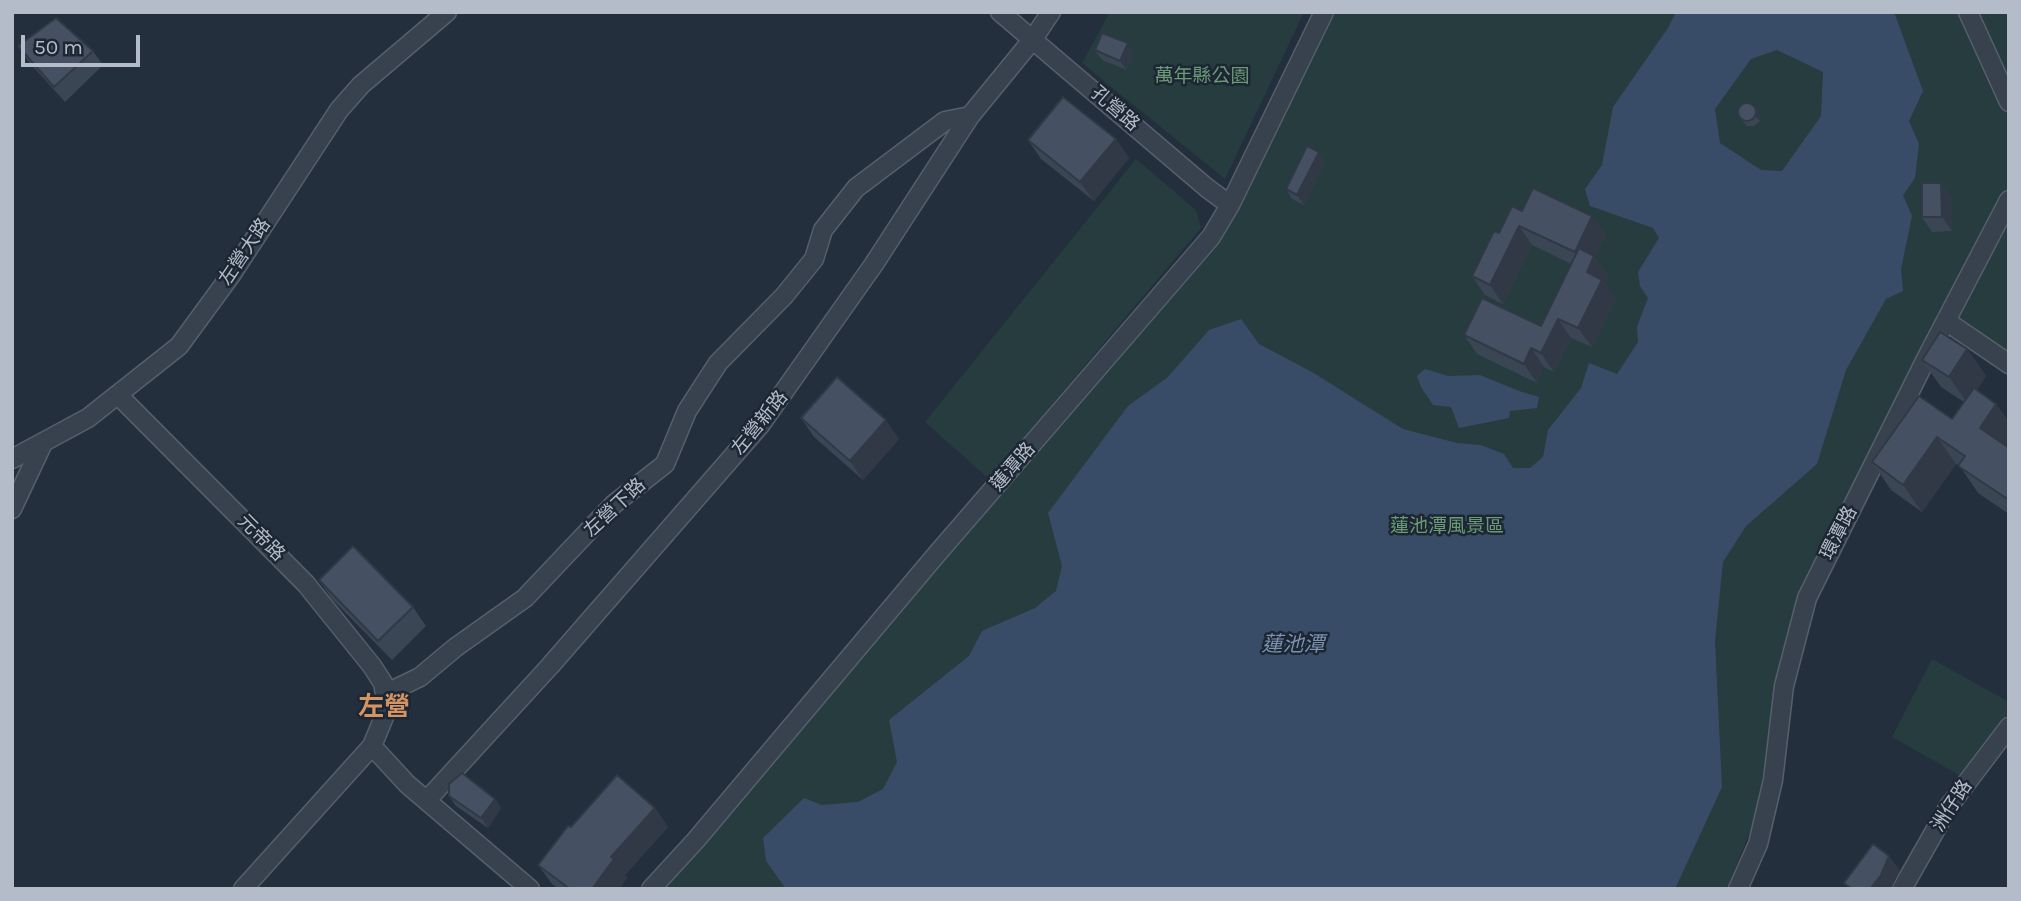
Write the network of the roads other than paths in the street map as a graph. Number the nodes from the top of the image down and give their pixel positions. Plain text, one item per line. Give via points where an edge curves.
1 (447, 12) edge
2 (1000, 12) edge
3 (1051, 12) edge
4 (1324, 12) edge
5 (1968, 12) edge
6 (1033, 39) junction
7 (2009, 102) edge
8 (970, 116) junction
9 (2009, 200) edge
10 (1230, 205) junction
11 (1946, 321) junction
12 (2009, 364) edge
13 (118, 395) junction
14 (43, 443) junction
15 (12, 459) edge
16 (12, 509) edge
17 (386, 694) junction
18 (2009, 727) edge
19 (372, 746) junction
20 (427, 800) junction
21 (243, 889) edge
22 (530, 889) edge
23 (651, 889) edge
24 (1738, 889) edge
25 (1902, 889) edge

1 - 13 street, 左營大路 via 360,85 190,331
2 - 6 street, 孔營路
3 - 6 street, 左營新路
4 - 10 street, 蓮潭路
5 - 7 street
6 - 8 street, 左營新路
6 - 10 street, 孔營路
8 - 17 street, 左營下路 via 945,121 856,188 823,230 814,259 718,363 687,411 665,464 614,504 525,598 420,677
8 - 20 street, 左營新路 via 866,276 761,424
9 - 11 street, 環潭路
10 - 23 street, 蓮潭路 via 1211,237
11 - 12 street
11 - 24 street, 環潭路 via 1807,598 1784,686 1773,780 1758,844
13 - 14 street, 左營大路
13 - 17 street, 元帝路 via 306,584 372,666
14 - 15 street, 左營大路
14 - 16 street
17 - 19 street via 384,717
18 - 25 street, 洲仔路 via 1949,806
19 - 20 street
19 - 21 street
20 - 22 street

